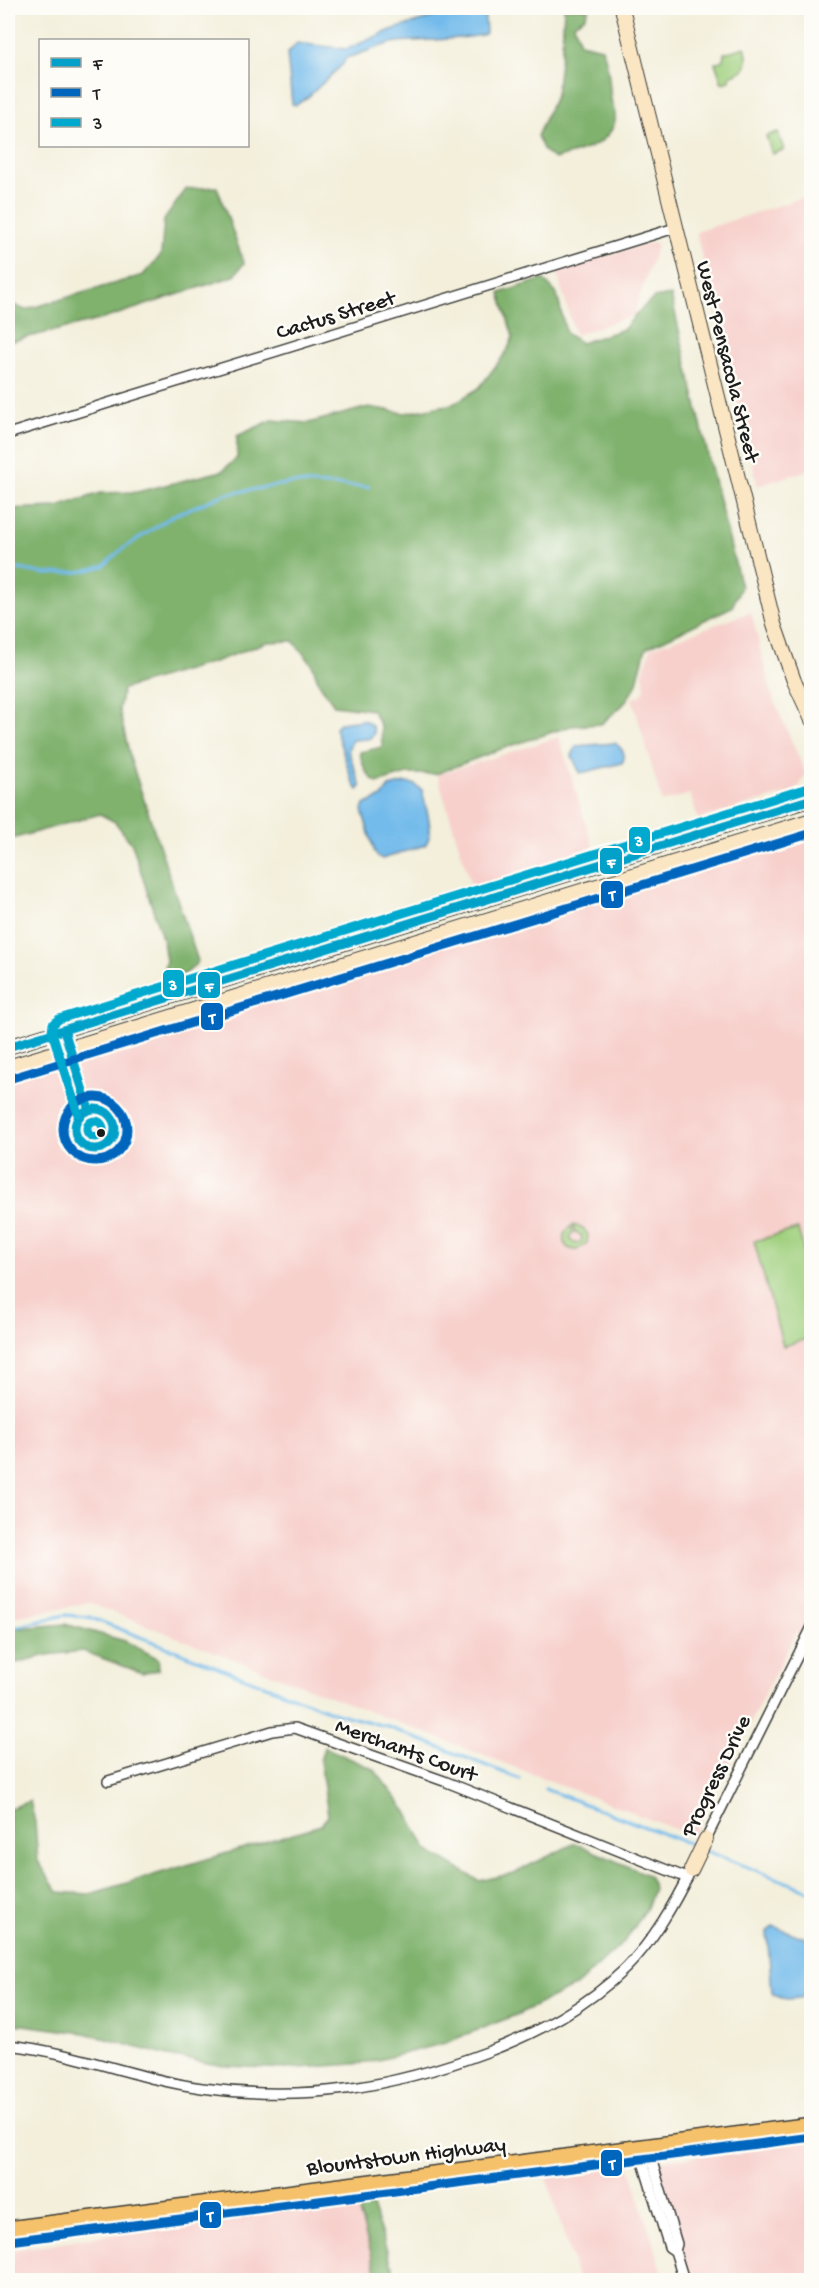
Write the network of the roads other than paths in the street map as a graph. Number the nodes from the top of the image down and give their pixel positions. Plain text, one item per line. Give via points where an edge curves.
1 (622, 8) edge
2 (675, 228) junction
3 (8, 435) edge
4 (812, 720) edge
5 (812, 787) edge
6 (812, 799) edge
7 (797, 804) junction
8 (812, 820) edge
9 (599, 865) junction
10 (613, 881) junction
11 (470, 904) junction
12 (476, 923) junction
13 (276, 964) junction
14 (281, 983) junction
15 (64, 1030) junction
16 (8, 1047) edge
17 (69, 1048) junction
18 (8, 1067) edge
19 (812, 1627) edge
20 (808, 1641) edge
21 (108, 1781) dead end
22 (706, 1839) joint
23 (689, 1874) junction
24 (8, 2044) edge
25 (812, 2126) edge
26 (643, 2146) junction
27 (8, 2229) edge
28 (684, 2280) edge

1 - 2 main road, West Pensacola Street
2 - 3 street, Cactus Street
2 - 4 main road, West Pensacola Street via 774,624
5 - 7 main road
6 - 7 main road
7 - 9 main road
8 - 10 main road
9 - 10 main road
9 - 11 main road
10 - 12 main road
11 - 12 main road
11 - 13 main road
12 - 14 main road
13 - 14 main road
13 - 15 main road
14 - 17 main road
15 - 16 main road
15 - 17 main road
17 - 18 main road
19 - 20 street, Progress Drive
20 - 22 street, Progress Drive
21 - 23 street, Merchants Court via 272,1731 295,1728
22 - 23 main road, Progress Drive
23 - 24 street, Progress Drive via 650,1939 603,1989 543,2028 436,2071 359,2089 256,2094 199,2088 78,2057
25 - 26 main road, Blountstown Highway
26 - 27 main road, Blountstown Highway
26 - 28 street via 677,2244 675,2251

